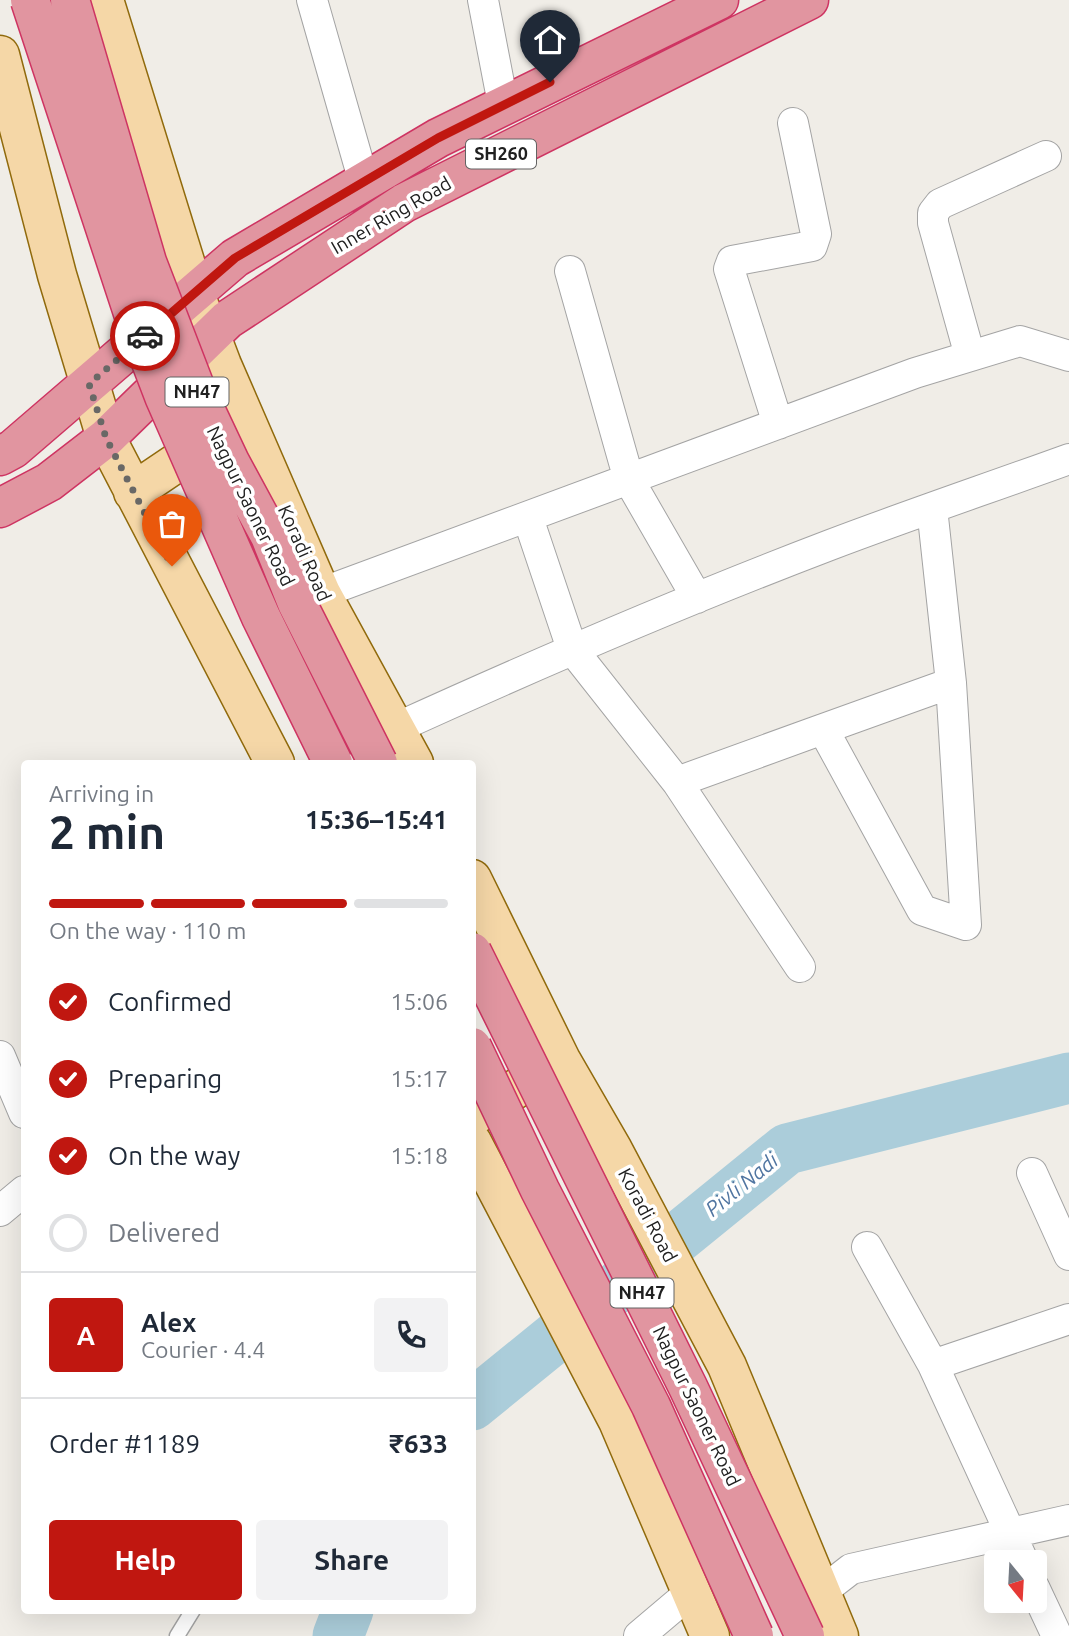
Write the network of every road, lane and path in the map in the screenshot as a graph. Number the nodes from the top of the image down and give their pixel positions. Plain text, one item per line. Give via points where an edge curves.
1 (30, 0) edge
2 (70, 0) edge
3 (104, 0) edge
4 (312, 0) edge
5 (484, 0) edge
6 (719, 0) edge
7 (808, 0) edge
8 (0, 55) edge
9 (503, 104) junction
10 (793, 123) dead end
11 (1046, 156) dead end
12 (364, 182) junction
13 (570, 271) dead end
14 (195, 295) junction
15 (210, 336) junction
16 (970, 356) junction
17 (1069, 356) edge
18 (89, 384) junction
19 (244, 418) junction
20 (778, 424) junction
21 (106, 438) junction
22 (0, 456) edge
23 (1069, 459) edge
24 (629, 480) junction
25 (133, 492) junction
26 (0, 508) edge
27 (932, 508) junction
28 (528, 518) junction
29 (321, 593) junction
30 (697, 598) junction
31 (572, 649) junction
32 (951, 683) junction
33 (396, 728) junction
34 (823, 729) junction
35 (273, 760) edge
36 (332, 760) edge
37 (376, 760) edge
38 (412, 760) edge
39 (677, 782) junction
40 (476, 887) edge
41 (476, 960) edge
42 (800, 967) dead end
43 (476, 1055) edge
44 (0, 1056) edge
45 (561, 1060) junction
46 (21, 1106) edge
47 (476, 1114) edge
48 (476, 1150) edge
49 (1032, 1173) dead end
50 (21, 1194) edge
51 (0, 1211) edge
52 (867, 1247) dead end
53 (1069, 1255) edge
54 (1069, 1320) edge
55 (933, 1365) junction
56 (1069, 1520) edge
57 (1010, 1531) junction
58 (1018, 1550) edge
59 (691, 1592) junction
60 (820, 1593) junction
61 (1046, 1613) edge
62 (191, 1614) edge
63 (177, 1636) edge
64 (639, 1636) edge
65 (710, 1636) edge
66 (754, 1636) edge
67 (805, 1636) edge
68 (839, 1636) edge
69 (1057, 1636) edge

1 - 36 highway, Nagpur Saoner Road / NH47, bridge via 164,396 261,617
2 - 37 highway, Nagpur Saoner Road / NH47, bridge via 147,262 197,392
3 - 14 main road
4 - 12 street
5 - 9 street
6 - 9 highway, SH260
7 - 15 highway, Inner Ring Road / SH260 via 404,203 304,266
8 - 18 main road
9 - 12 highway, SH260
10 - 20 street via 816,234 812,246 732,261 729,269
11 - 16 street via 940,204 933,213
12 - 14 highway, SH260 via 235,258
13 - 24 street
14 - 15 main road, Koradi Road
14 - 18 highway, SH260
15 - 19 main road, Koradi Road
15 - 21 highway, SH260
16 - 17 street via 1020,341
16 - 20 street
18 - 21 main road
18 - 22 highway, SH260
19 - 25 main road
19 - 29 main road, Koradi Road
20 - 24 street
21 - 25 main road
21 - 26 highway, SH260 via 48,482
23 - 27 street
24 - 28 street
24 - 30 street
25 - 35 main road
27 - 30 street
27 - 32 street
28 - 29 street
28 - 31 street
29 - 33 main road, Koradi Road
30 - 31 street
31 - 33 street
31 - 39 street
32 - 34 street
32 - 34 street via 965,925 922,909
33 - 38 main road, Koradi Road
34 - 39 street
39 - 42 street
40 - 45 main road, Koradi Road
41 - 67 highway, Nagpur Saoner Road / NH47, bridge via 688,1387
43 - 66 highway, NH47, bridge via 651,1406
44 - 46 street
45 - 47 main road
45 - 60 main road, Koradi Road via 727,1366
48 - 59 main road via 618,1421
49 - 53 street
50 - 51 street
52 - 55 street
54 - 55 street
55 - 57 street
56 - 57 street
57 - 58 street
57 - 60 street via 851,1569
59 - 64 street
59 - 65 main road
60 - 68 main road, Koradi Road
61 - 69 street
62 - 63 lane

